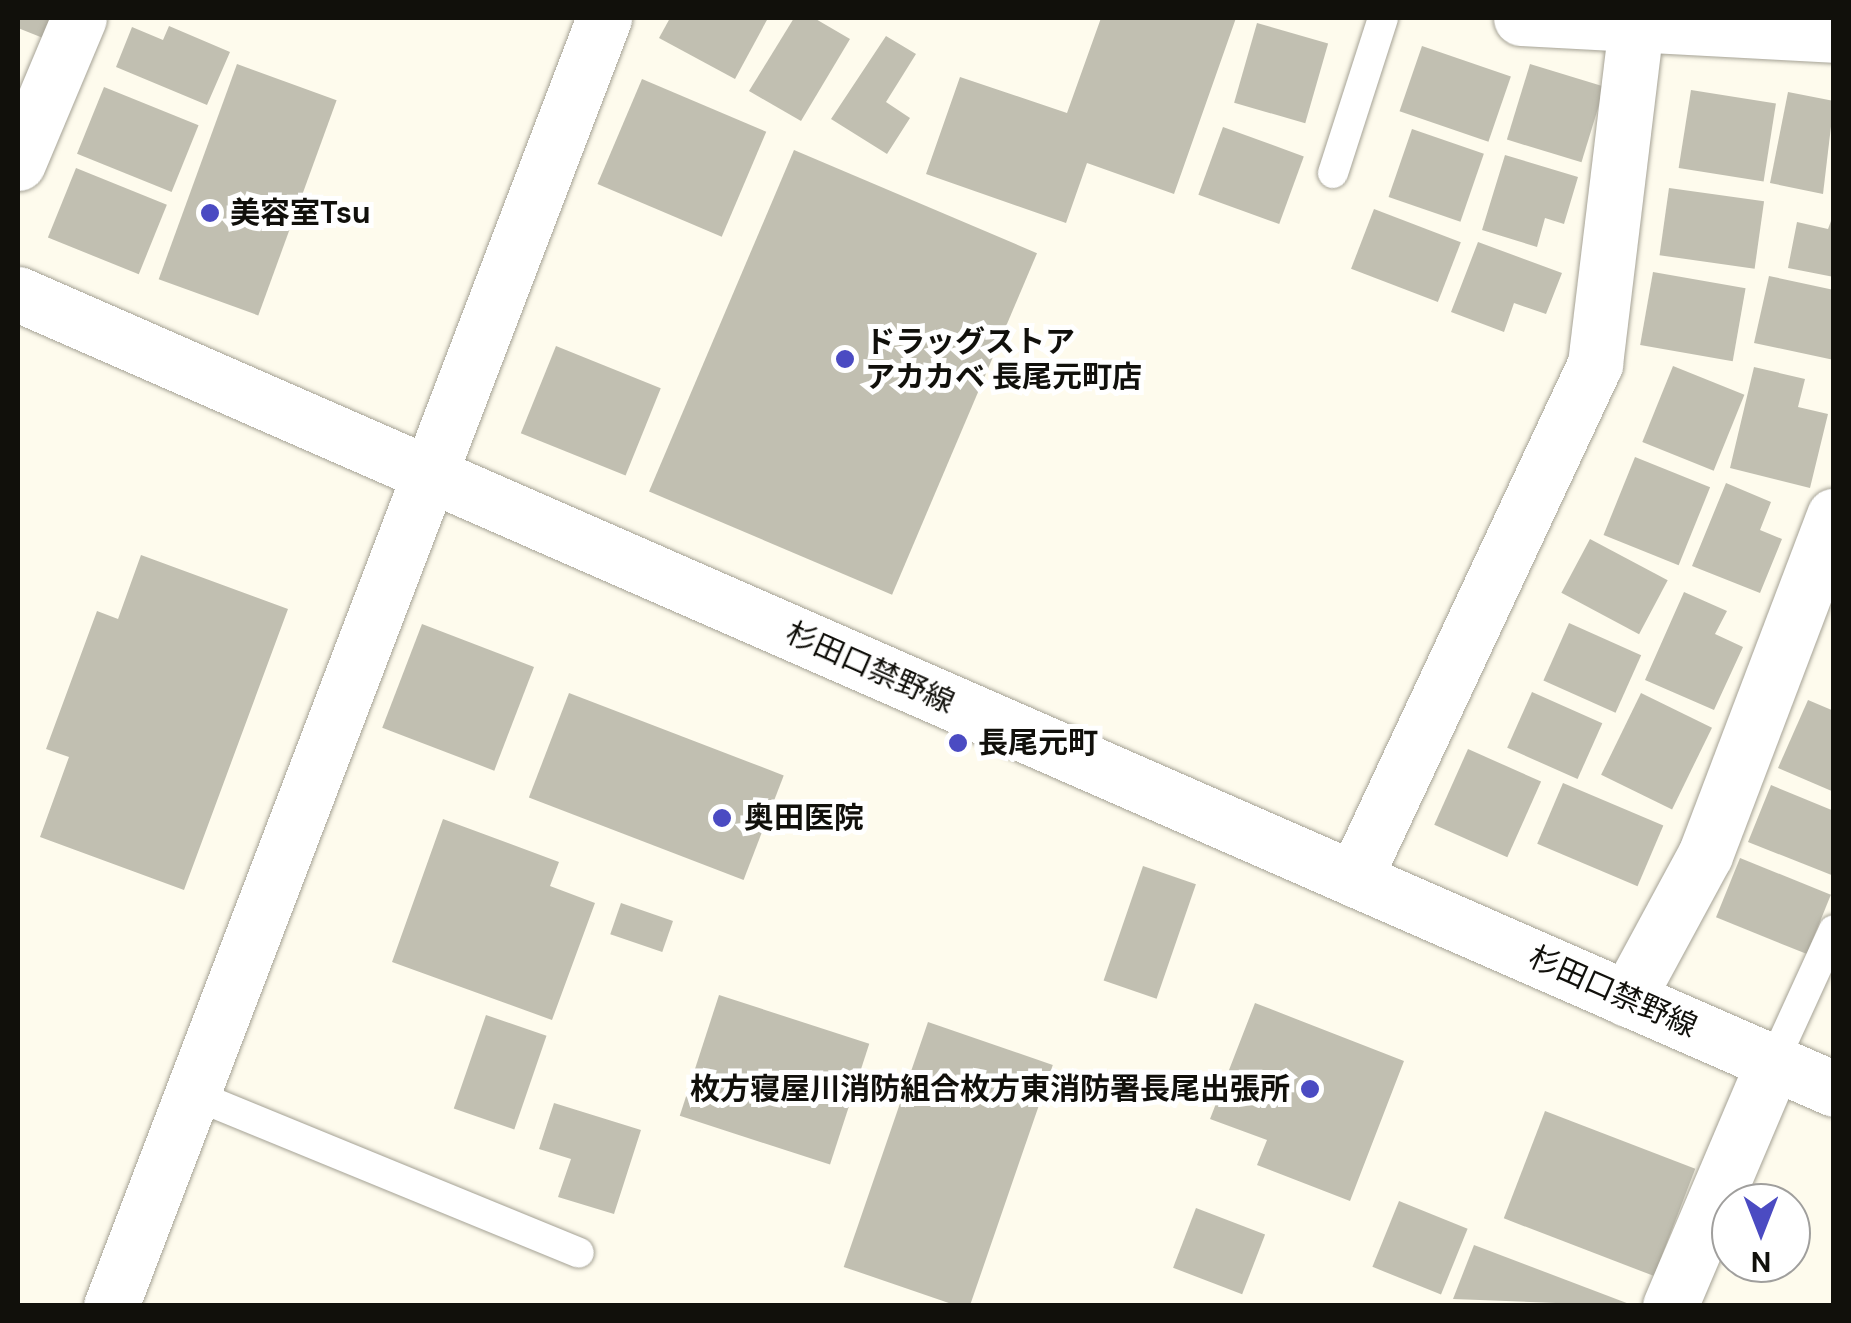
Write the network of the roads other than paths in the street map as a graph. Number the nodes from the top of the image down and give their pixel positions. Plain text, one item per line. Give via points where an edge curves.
1 (79, 18) edge
2 (604, 18) edge
3 (1384, 18) edge
4 (1521, 18) edge
5 (1636, 24) junction
6 (1834, 35) edge
7 (18, 162) edge
8 (1333, 173) dead end
9 (18, 294) edge
10 (429, 474) junction
11 (1834, 516) edge
12 (1354, 879) junction
13 (1834, 930) edge
14 (1628, 999) junction
15 (1773, 1063) junction
16 (1834, 1089) edge
17 (192, 1094) junction
18 (579, 1253) dead end
19 (111, 1306) edge
20 (1670, 1306) edge

1 - 7 street
2 - 10 street
3 - 8 lane
4 - 5 street
5 - 6 street
5 - 12 street via 1595,364
9 - 10 street, 杉田口禁野線
10 - 12 street, 杉田口禁野線
10 - 17 street
11 - 14 street via 1705,854
12 - 14 street, 杉田口禁野線
13 - 15 lane
14 - 15 street, 杉田口禁野線
15 - 16 street, 杉田口禁野線
15 - 20 street
17 - 18 lane
17 - 19 street

